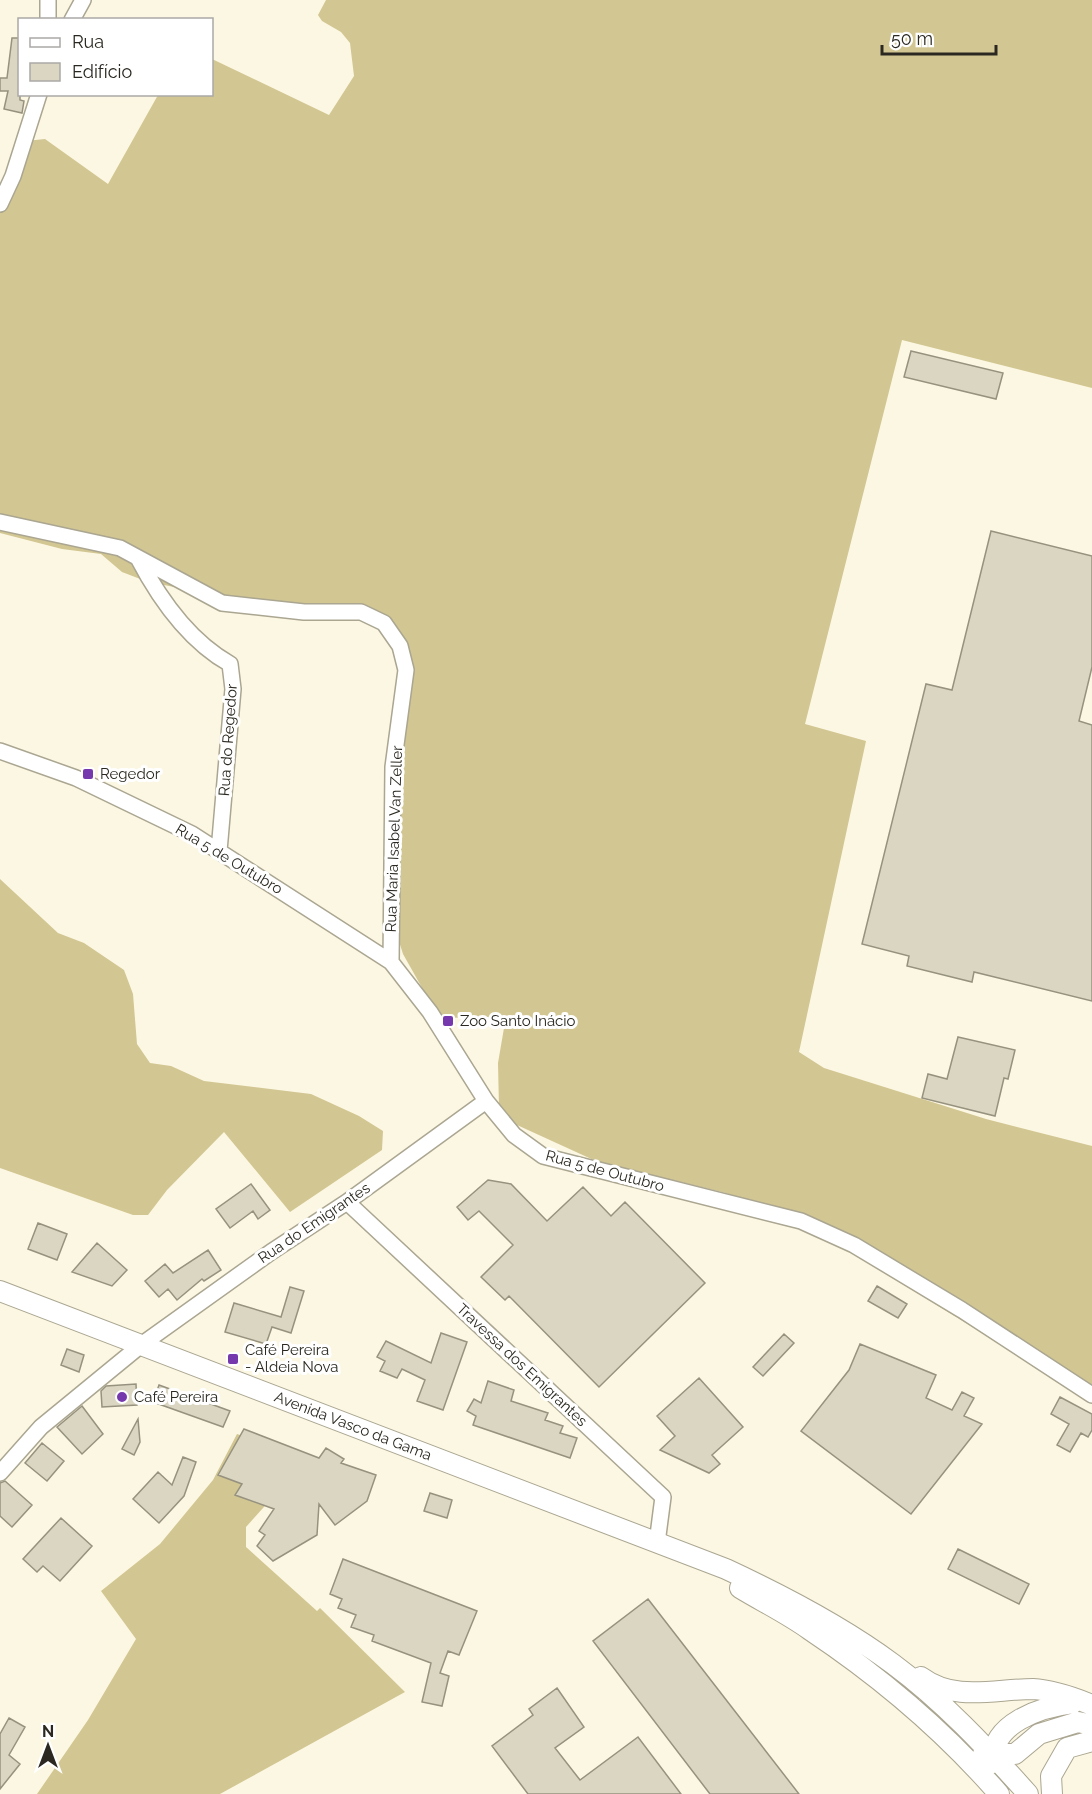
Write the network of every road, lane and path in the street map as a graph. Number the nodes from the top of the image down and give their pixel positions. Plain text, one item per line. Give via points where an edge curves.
1 (48, 0) edge
2 (83, 0) edge
3 (48, 18) edge
4 (73, 18) edge
5 (38, 96) edge
6 (0, 204) edge
7 (0, 522) edge
8 (138, 558) junction
9 (0, 751) edge
10 (219, 851) junction
11 (391, 962) junction
12 (486, 1101) junction
13 (347, 1202) junction
14 (0, 1291) edge
15 (141, 1345) junction
16 (1092, 1395) edge
17 (0, 1473) edge
18 (657, 1543) junction
19 (706, 1563) junction
20 (776, 1592) junction
21 (904, 1703) junction
22 (1088, 1703) edge
23 (1092, 1725) edge
24 (1092, 1741) edge
25 (993, 1754) junction
26 (1001, 1794) edge
27 (1028, 1794) edge
28 (1052, 1794) edge

1 - 3 street
2 - 4 street
5 - 6 street via 13,177
7 - 8 street, Rua Maria Isabel Van Zeller via 120,548
8 - 10 street, Rua do Regedor via 153,587 185,628 209,652 230,664 234,688
8 - 11 street, Rua Maria Isabel Van Zeller via 222,603 304,612 361,612 384,623 400,646 406,670 393,767
9 - 10 street, Rua 5 de Outubro via 76,778
10 - 11 street, Rua 5 de Outubro
11 - 12 street, Rua 5 de Outubro via 430,1012
12 - 13 street, Rua do Emigrantes
12 - 16 street, Rua 5 de Outubro via 514,1135 543,1156 801,1221 854,1245
13 - 15 street, Rua do Emigrantes
13 - 18 street, Travessa dos Emigrantes via 663,1497
14 - 15 main road, Avenida Vasco da Gama
15 - 17 street, Rua do Emigrantes via 41,1427
15 - 18 main road, Avenida Vasco da Gama
18 - 19 main road, Avenida Vasco da Gama
19 - 20 main road, Avenida Vasco da Gama
19 - 21 main road, Avenida Vasco da Gama via 809,1629
20 - 22 main road via 832,1613 935,1687 970,1694 1036,1689
20 - 25 main road, Avenida Vasco da Gama via 893,1664
21 - 25 main road via 942,1723 975,1753
21 - 26 main road via 967,1757
22 - 25 main road via 1048,1706 1009,1726 995,1744
23 - 25 main road via 1078,1722 1039,1734 1015,1754
24 - 28 main road via 1068,1748 1052,1776
25 - 26 main road via 994,1779
25 - 27 main road, Avenida Vasco da Gama

